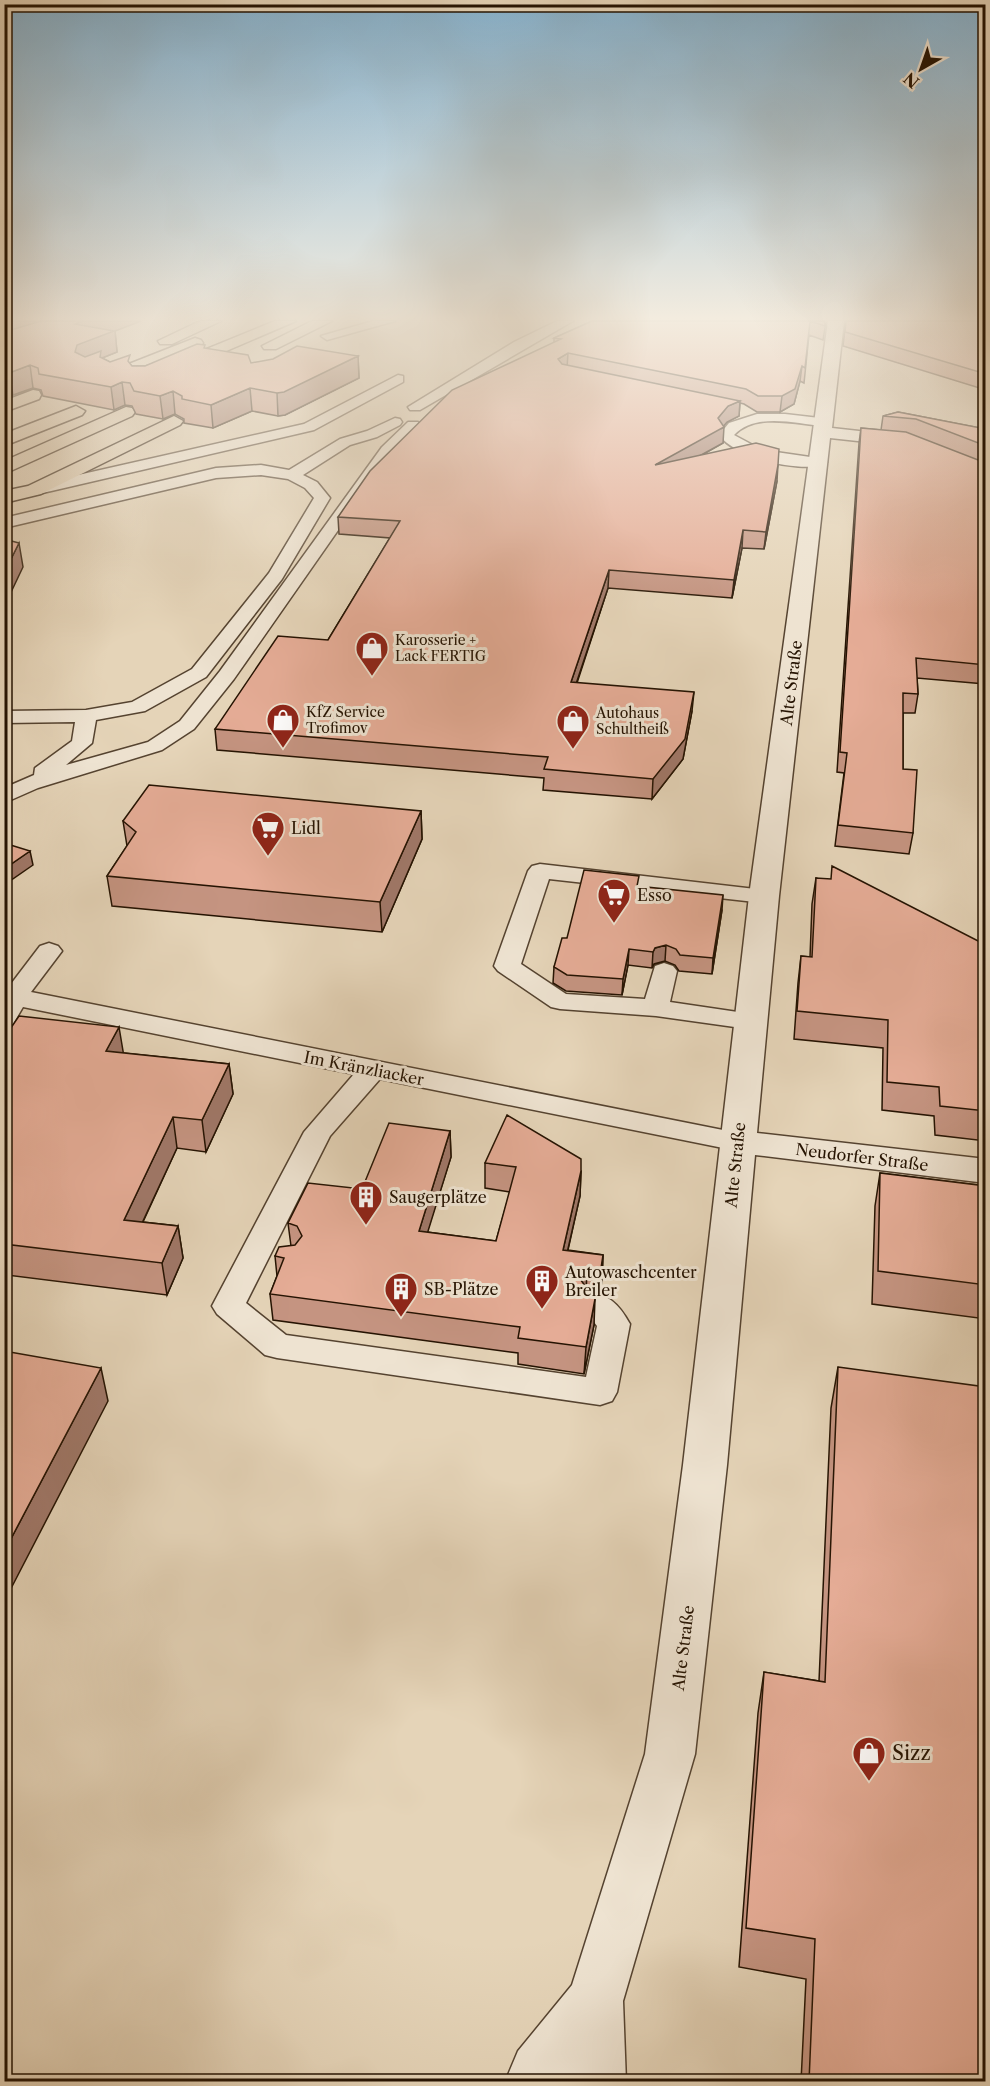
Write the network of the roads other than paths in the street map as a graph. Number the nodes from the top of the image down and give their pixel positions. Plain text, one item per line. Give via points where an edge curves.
1 (57, 418) edge
2 (112, 418) edge
3 (325, 418) edge
4 (408, 418) edge
5 (411, 418) edge
6 (824, 418) edge
7 (753, 419) joint
8 (174, 421) edge
9 (359, 423) dead end
10 (823, 427) junction
11 (4, 441) edge
12 (345, 442) junction
13 (819, 462) junction
14 (4, 468) edge
15 (986, 473) edge
16 (292, 476) junction
17 (34, 490) junction
18 (4, 497) edge
19 (4, 523) edge
20 (86, 716) junction
21 (4, 717) edge
22 (30, 783) junction
23 (4, 785) edge
24 (4, 797) edge
25 (764, 896) junction
26 (49, 951) dead end
27 (663, 971) dead end
28 (8, 1003) edge
29 (656, 1008) junction
30 (749, 1021) junction
31 (372, 1071) junction
32 (738, 1142) junction
33 (986, 1172) edge
34 (257, 1251) junction
35 (286, 1261) edge
36 (597, 1305) dead end
37 (595, 2001) junction
38 (534, 2082) edge
39 (597, 2082) edge

1 - 11 highway
2 - 14 highway
3 - 17 lane via 309,427
4 - 12 lane
5 - 22 lane via 187,725 155,746
6 - 10 street, Alte Straße
7 - 10 lane
7 - 13 lane via 737,423 726,435 753,452
8 - 17 highway
9 - 12 lane via 350,430
10 - 13 street, Alte Straße
10 - 15 street via 907,441
12 - 16 lane
13 - 25 street, Alte Straße
16 - 19 lane via 261,470 216,473
16 - 20 lane via 311,485 321,498 276,575 199,673 138,707
17 - 18 highway
20 - 21 lane
20 - 22 lane via 82,743
22 - 23 lane
22 - 24 lane
25 - 29 lane via 680,897 540,871 507,966 560,1000
25 - 30 street, Alte Straße
26 - 28 lane
27 - 29 lane
28 - 31 lane, Im Kränzliacker
29 - 30 lane
30 - 32 street, Alte Straße
31 - 32 lane, Im Kränzliacker
31 - 34 lane via 318,1132
32 - 33 street, Neudorfer Straße
32 - 37 street, Alte Straße via 670,1754
34 - 35 lane
34 - 36 lane via 228,1306 277,1346 600,1392 614,1324
37 - 38 street, Alte Straße
37 - 39 street, Alte Straße

